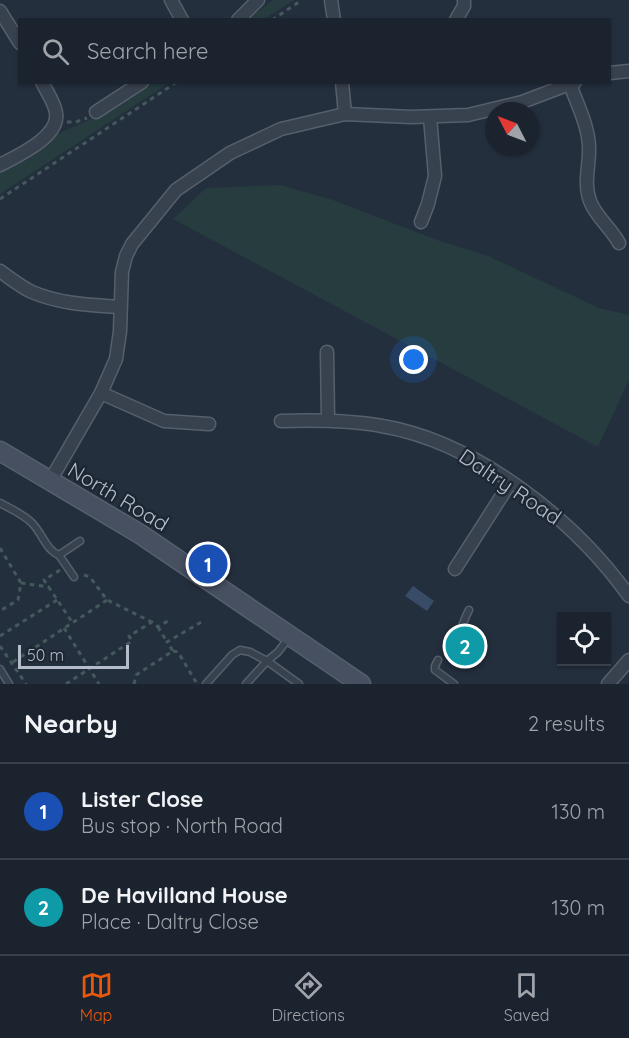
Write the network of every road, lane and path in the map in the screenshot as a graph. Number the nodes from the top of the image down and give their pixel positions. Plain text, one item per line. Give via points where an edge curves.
1 (171, 0) edge
2 (258, 0) edge
3 (302, 0) edge
4 (331, 0) edge
5 (464, 0) edge
6 (0, 11) edge
7 (181, 18) edge
8 (240, 18) edge
9 (275, 18) edge
10 (334, 18) edge
11 (457, 18) edge
12 (18, 40) edge
13 (629, 71) edge
14 (611, 73) edge
15 (43, 84) edge
16 (139, 84) edge
17 (174, 84) edge
18 (342, 84) edge
19 (569, 84) edge
20 (572, 84) edge
21 (96, 112) joint
22 (345, 114) junction
23 (430, 117) junction
24 (55, 120) junction
25 (0, 165) edge
26 (0, 199) edge
27 (421, 222) dead end
28 (619, 243) dead end
29 (0, 271) edge
30 (120, 307) junction
31 (327, 352) dead end
32 (101, 393) junction
33 (328, 419) junction
34 (281, 421) dead end
35 (209, 424) dead end
36 (0, 451) edge
37 (50, 482) junction
38 (510, 483) junction
39 (0, 503) edge
40 (80, 541) dead end
41 (0, 548) edge
42 (59, 555) junction
43 (66, 566) junction
44 (455, 569) dead end
45 (74, 577) dead end
46 (90, 577) dead end
47 (21, 583) junction
48 (49, 587) junction
49 (629, 596) edge
50 (57, 600) junction
51 (106, 600) junction
52 (469, 610) dead end
53 (0, 612) edge
54 (171, 619) dead end
55 (205, 620) dead end
56 (72, 622) junction
57 (152, 622) junction
58 (158, 627) junction
59 (64, 628) junction
60 (457, 635) dead end
61 (0, 636) edge
62 (290, 636) junction
63 (167, 642) junction
64 (0, 646) edge
65 (173, 651) junction
66 (438, 660) dead end
67 (629, 660) edge
68 (267, 661) junction
69 (13, 662) junction
70 (0, 669) edge
71 (90, 669) junction
72 (9, 684) edge
73 (26, 684) edge
74 (66, 684) edge
75 (99, 684) edge
76 (134, 684) edge
77 (198, 684) edge
78 (206, 684) edge
79 (246, 684) edge
80 (299, 684) edge
81 (361, 684) edge
82 (454, 684) edge
83 (608, 684) edge

1 - 7 street
2 - 8 street
3 - 9 path
4 - 10 street
5 - 11 street
6 - 12 street
13 - 14 street
15 - 24 street via 57,113
16 - 21 street
17 - 26 path
18 - 22 street
19 - 23 street via 499,109
20 - 28 street via 587,131 586,183 591,204
21 - 24 path via 76,122
22 - 23 street
22 - 30 street via 281,129 230,153 176,190 129,250 122,272
23 - 27 street via 435,176
24 - 25 street via 49,136
29 - 30 street via 31,291 50,297 78,305
30 - 32 street via 116,358
31 - 33 street
32 - 35 street via 164,421
32 - 37 street
33 - 34 street, Daltry Road
33 - 38 street, Daltry Road via 419,435 455,449
36 - 37 main road, North Road
37 - 62 main road, North Road via 140,534
38 - 44 street
38 - 49 street, Daltry Road via 550,510 580,537
39 - 42 lane via 33,524 53,553
40 - 42 lane
41 - 47 path
42 - 43 lane
43 - 45 lane
43 - 48 path via 44,580
46 - 51 path
47 - 48 path
47 - 53 path via 18,600
48 - 50 path
50 - 56 path
50 - 61 path
51 - 56 path
51 - 57 path
52 - 60 lane
54 - 58 path
55 - 63 path
56 - 59 path
57 - 58 path
57 - 71 path via 129,636 132,641
58 - 63 path
59 - 69 path
59 - 71 path
62 - 68 lane
62 - 81 main road, North Road
63 - 65 path
64 - 69 path
65 - 76 path via 136,675
65 - 77 path via 178,652
66 - 82 lane via 435,670
67 - 83 street
68 - 78 lane via 240,650
68 - 79 lane
68 - 80 lane
69 - 73 path
70 - 72 lane
71 - 74 path
71 - 75 path

